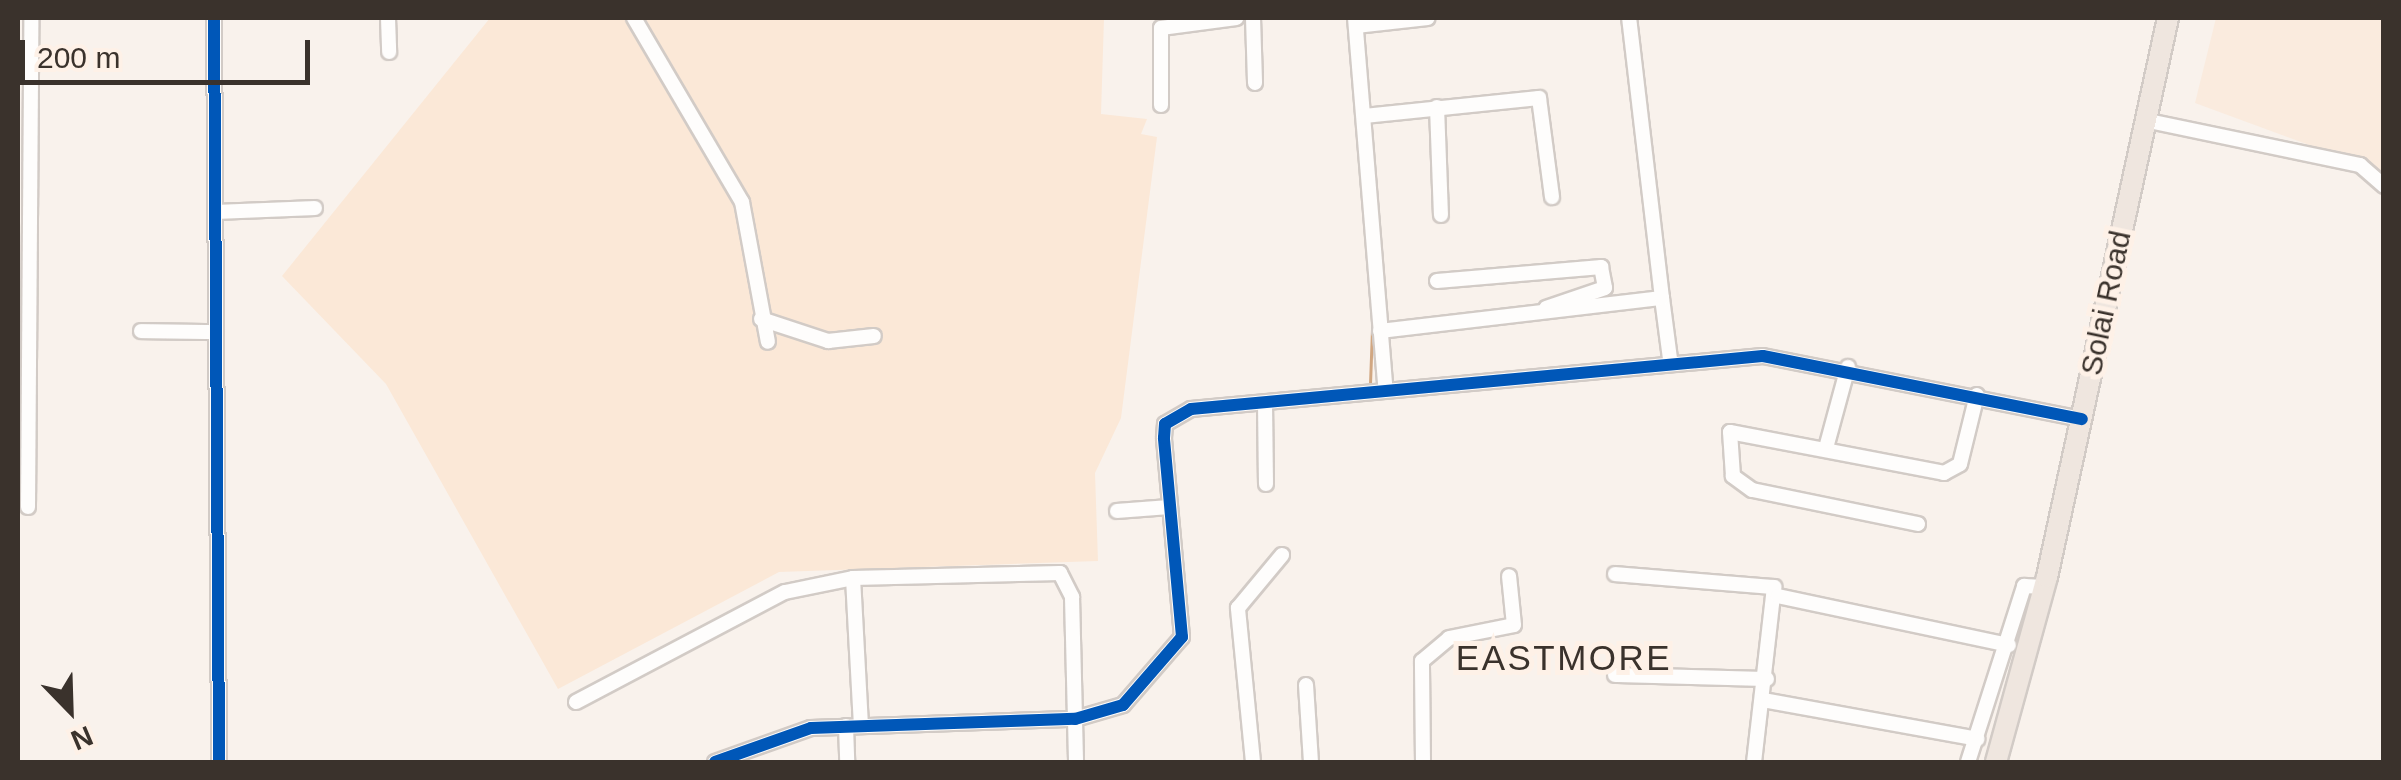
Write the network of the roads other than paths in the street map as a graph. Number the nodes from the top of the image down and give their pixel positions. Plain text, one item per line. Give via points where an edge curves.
1 (31, 18) edge
2 (214, 18) edge
3 (388, 18) edge
4 (634, 18) edge
5 (1236, 18) edge
6 (1253, 18) edge
7 (1428, 18) edge
8 (1629, 18) edge
9 (2168, 18) edge
10 (1355, 22) edge
11 (389, 52) dead end
12 (1256, 83) dead end
13 (1161, 105) dead end
14 (1437, 108) junction
15 (1364, 116) junction
16 (2144, 120) junction
17 (2384, 159) edge
18 (2367, 169) junction
19 (2384, 186) edge
20 (1552, 197) dead end
21 (314, 208) dead end
22 (216, 212) junction
23 (1441, 215) dead end
24 (1438, 280) dead end
25 (1662, 298) junction
26 (1516, 318) junction
27 (761, 320) junction
28 (1380, 331) junction
29 (140, 332) dead end
30 (216, 332) junction
31 (874, 336) dead end
32 (768, 342) dead end
33 (1670, 359) junction
34 (1848, 367) junction
35 (1385, 385) junction
36 (1977, 395) junction
37 (1265, 403) junction
38 (2082, 419) junction
39 (1826, 448) junction
40 (1266, 484) dead end
41 (1169, 507) junction
42 (28, 508) dead end
43 (1117, 510) dead end
44 (1918, 524) dead end
45 (1282, 555) dead end
46 (1614, 574) dead end
47 (1509, 576) dead end
48 (852, 578) junction
49 (2045, 587) junction
50 (1778, 596) junction
51 (2010, 645) junction
52 (1615, 675) dead end
53 (1766, 680) junction
54 (1306, 685) dead end
55 (1763, 700) junction
56 (576, 702) dead end
57 (1074, 719) junction
58 (853, 726) junction
59 (1977, 739) junction
60 (219, 762) edge
61 (715, 762) edge
62 (847, 762) edge
63 (1076, 762) edge
64 (1253, 762) edge
65 (1311, 762) edge
66 (1423, 762) edge
67 (1754, 762) edge
68 (1968, 762) edge
69 (1996, 762) edge

1 - 42 street
2 - 22 street
3 - 11 street
4 - 27 street via 742,202
5 - 13 street via 1161,28
6 - 12 street
7 - 10 street
8 - 25 street
9 - 16 highway, Solai Road
10 - 15 street
14 - 15 street
14 - 20 street via 1539,98
14 - 23 street
15 - 28 street
16 - 18 street via 2248,136
16 - 38 highway, Solai Road
17 - 18 street
18 - 19 street
21 - 22 street
22 - 30 street
24 - 26 street via 1600,267 1606,288
25 - 26 street
25 - 33 street
26 - 28 street
27 - 31 street via 828,341
27 - 32 street
28 - 35 street
29 - 30 street
30 - 60 street
33 - 34 street via 1763,356
33 - 35 street
34 - 36 street
34 - 39 street
35 - 37 street
36 - 38 street
36 - 39 street via 1952,470
37 - 40 street
37 - 41 street via 1192,409 1165,424
38 - 49 highway, Solai Road
39 - 44 street via 1735,429 1728,440 1733,476 1752,490
41 - 43 street
41 - 57 street via 1179,648 1122,706
45 - 64 street via 1238,608
46 - 50 street via 1766,581
47 - 66 street via 1514,625 1428,647
48 - 56 street via 785,592
48 - 57 street via 1060,573 1072,596
48 - 58 street
49 - 51 street via 2024,586
49 - 69 highway, Solai Road
50 - 51 street
50 - 53 street
51 - 59 street
52 - 53 street
53 - 55 street
54 - 65 street
55 - 59 street
55 - 67 street
57 - 58 street
57 - 63 street
58 - 61 street via 785,732
58 - 62 street
59 - 68 street

